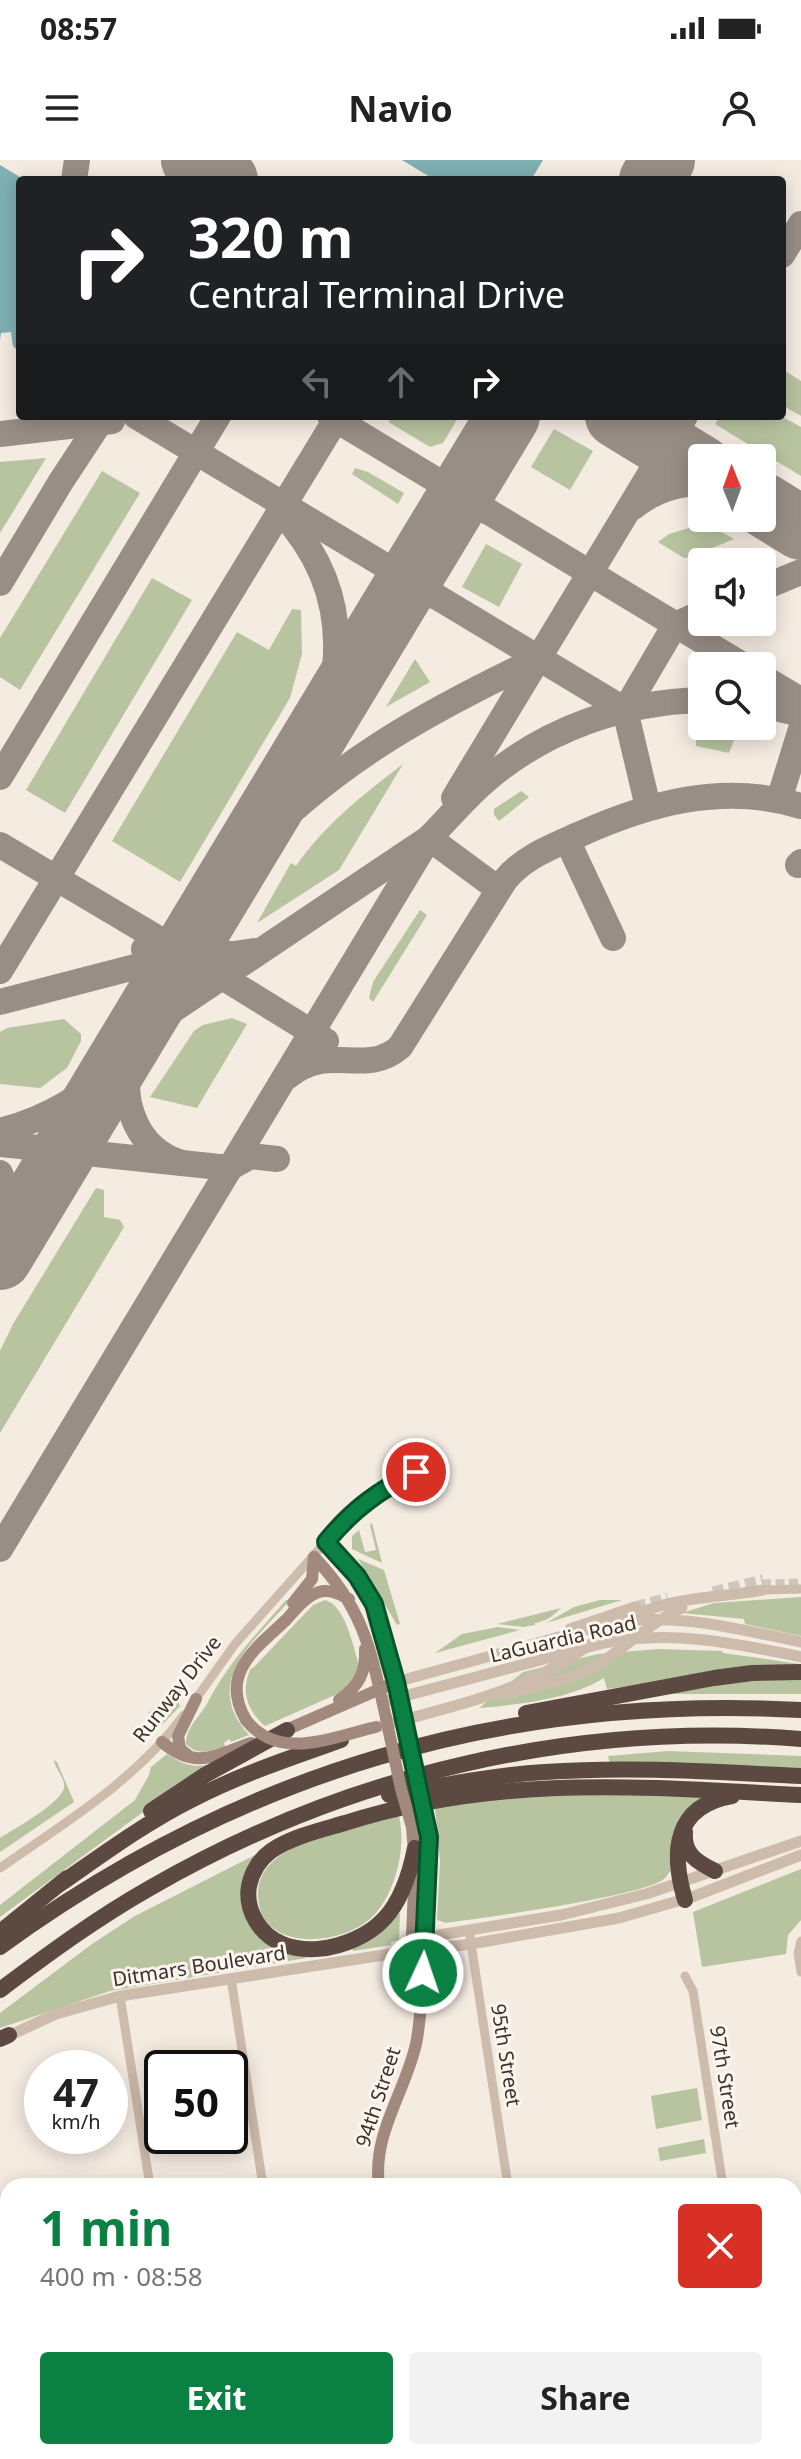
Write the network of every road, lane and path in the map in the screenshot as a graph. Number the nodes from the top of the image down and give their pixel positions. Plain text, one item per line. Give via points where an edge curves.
1 (437, 1463) dead end
2 (326, 1542) junction
3 (314, 1557) junction
4 (801, 1589) edge
5 (763, 1590) joint
6 (349, 1599) junction
7 (635, 1607) tunnel mouth
8 (682, 1608) dead end
9 (360, 1622) junction
10 (267, 1638) junction
11 (549, 1641) junction
12 (801, 1642) edge
13 (801, 1657) edge
14 (801, 1672) edge
15 (396, 1682) junction
16 (381, 1695) junction
17 (399, 1697) junction
18 (196, 1699) junction
19 (476, 1700) junction
20 (801, 1710) edge
21 (321, 1713) junction
22 (381, 1723) junction
23 (287, 1730) junction
24 (801, 1739) edge
25 (162, 1742) junction
26 (200, 1759) junction
27 (366, 1760) junction
28 (801, 1776) edge
29 (801, 1796) edge
30 (313, 1811) junction
31 (690, 1819) junction
32 (801, 1841) edge
33 (415, 1848) junction
34 (801, 1855) edge
35 (0, 1868) edge
36 (715, 1871) junction
37 (60, 1884) junction
38 (682, 1892) junction
39 (469, 1930) junction
40 (0, 1932) edge
41 (801, 1941) edge
42 (471, 1944) junction
43 (0, 1947) edge
44 (420, 1948) junction
45 (801, 1972) edge
46 (685, 1976) dead end
47 (231, 1978) junction
48 (0, 1990) edge
49 (120, 1996) junction
50 (3, 2038) edge
51 (149, 2178) edge
52 (262, 2178) edge
53 (378, 2178) edge
54 (507, 2178) edge
55 (722, 2178) edge

1 - 2 street, Runway Drive via 372,1496
2 - 3 street, Runway Drive
2 - 15 main road, 94th Street via 374,1604
3 - 6 main road, 94th Street
3 - 10 main road via 312,1579
3 - 18 street, Runway Drive via 224,1656
4 - 5 street
5 - 19 street, bridge via 651,1609 565,1662
6 - 9 main road, 94th Street
6 - 10 main road via 328,1591 314,1594
7 - 11 street via 576,1625
8 - 19 street, bridge via 579,1674
9 - 16 main road, 94th Street
9 - 21 main road via 362,1677
10 - 22 main road, bridge via 245,1661 237,1700 246,1720 263,1737 292,1745
11 - 12 street, LaGuardia Road via 616,1622 650,1619 710,1624
11 - 15 street, LaGuardia Road
13 - 17 street, LaGuardia Road via 712,1640 636,1638
14 - 27 highway via 714,1678 552,1707
15 - 16 main road
15 - 17 main road, 94th Street
16 - 17 street, LaGuardia Road
16 - 21 main road
16 - 22 main road, 94th Street
17 - 44 main road, 94th Street, bridge via 430,1854
18 - 25 street, Runway Drive
18 - 26 main road via 178,1741 183,1752
19 - 22 street, bridge
20 - 27 highway via 700,1707 589,1713 470,1733
21 - 23 main road
22 - 33 main road, 94th Street, bridge
22 - 37 highway, bridge via 188,1801
23 - 26 main road
23 - 37 highway via 188,1786
24 - 30 highway via 669,1736 569,1744 444,1768
25 - 26 main road via 178,1755
25 - 35 street, Runway Drive via 125,1778
27 - 43 highway via 270,1795 160,1845
28 - 30 highway via 543,1772
29 - 31 highway via 724,1797
29 - 33 highway via 572,1786 486,1791 405,1806 330,1827 271,1852 251,1878 253,1915 271,1937 290,1946 323,1948 350,1942 390,1912
30 - 48 highway via 238,1842 148,1889
31 - 36 highway via 685,1835 688,1852
31 - 38 highway via 677,1840
32 - 36 street, Ditmars Boulevard
33 - 44 main road, 94th Street
34 - 38 street, Ditmars Boulevard
36 - 38 street, Ditmars Boulevard
37 - 40 highway
38 - 39 street, Ditmars Boulevard
38 - 42 street, Ditmars Boulevard via 582,1926
39 - 42 street, 95th Street
39 - 44 street, Ditmars Boulevard via 439,1935
41 - 45 street
42 - 44 street, Ditmars Boulevard
42 - 54 street, 95th Street
44 - 47 street, Ditmars Boulevard
44 - 53 main road, 94th Street via 413,2055 380,2145
46 - 55 street, 97th Street via 693,1991
47 - 49 street, Ditmars Boulevard
47 - 52 street
49 - 50 street, Ditmars Boulevard via 56,2014
49 - 51 street

